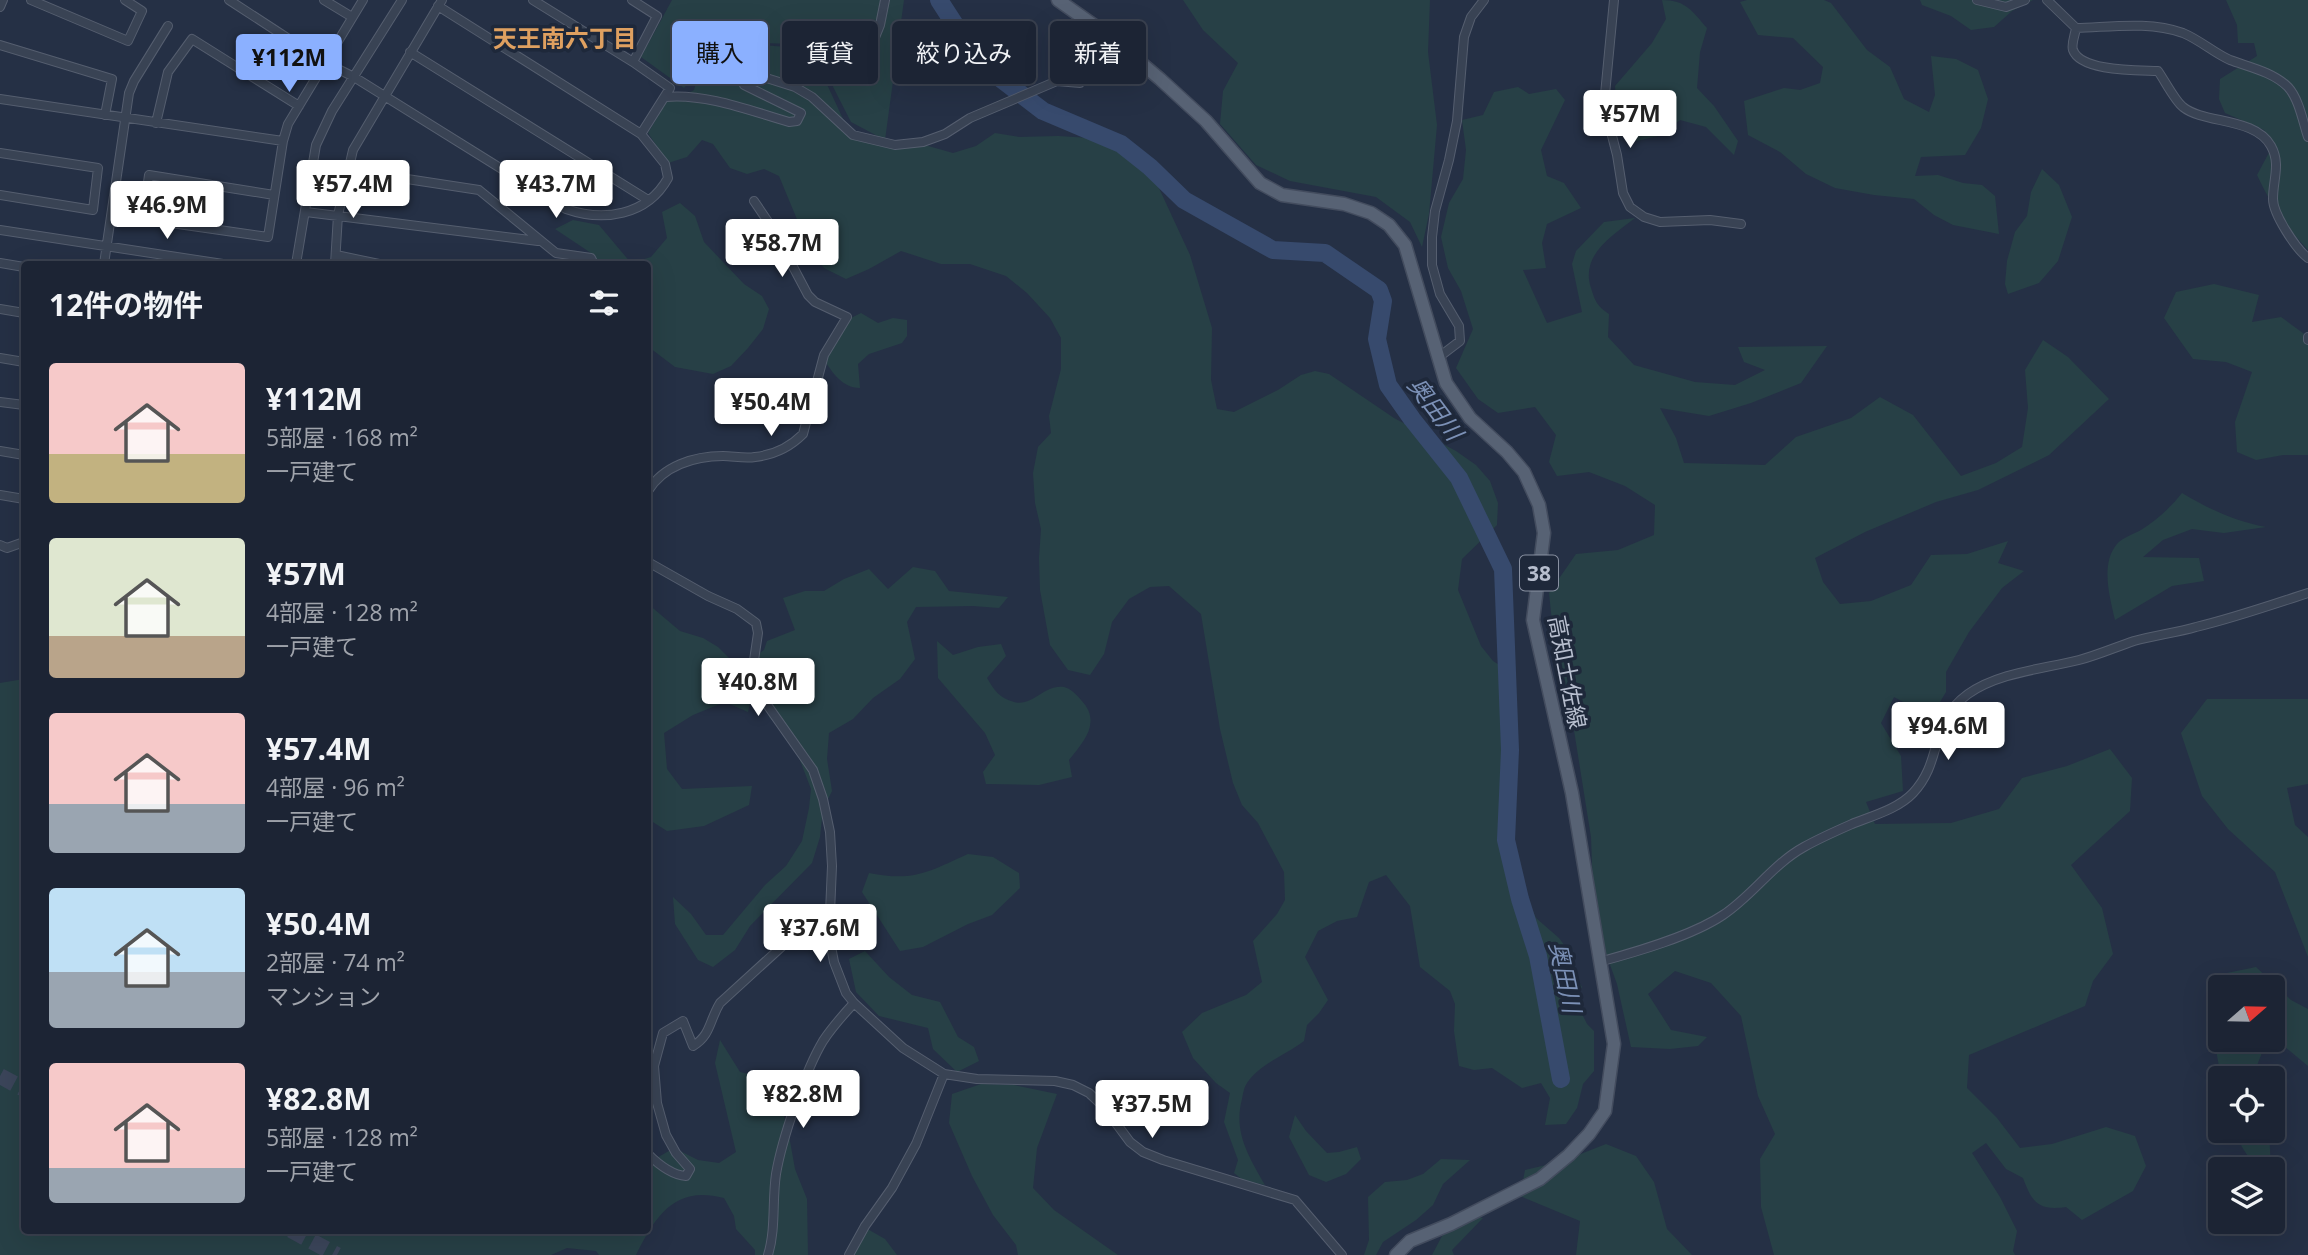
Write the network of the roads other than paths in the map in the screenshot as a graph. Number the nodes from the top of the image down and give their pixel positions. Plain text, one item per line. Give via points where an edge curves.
1 (3, 0) edge
2 (31, 0) edge
3 (125, 0) edge
4 (229, 0) edge
5 (324, 0) edge
6 (363, 0) edge
7 (402, 0) edge
8 (533, 0) edge
9 (632, 0) edge
10 (885, 0) edge
11 (1058, 0) edge
12 (1484, 0) edge
13 (1614, 0) edge
14 (1977, 0) edge
15 (2025, 0) edge
16 (2047, 0) edge
17 (440, 3) edge
18 (0, 7) edge
19 (352, 17) junction
20 (1088, 21) edge
21 (168, 26) dead end
22 (2076, 29) junction
23 (878, 30) edge
24 (0, 45) edge
25 (410, 52) junction
26 (324, 62) junction
27 (633, 62) junction
28 (1146, 67) edge
29 (354, 77) junction
30 (1050, 84) edge
31 (383, 97) junction
32 (665, 97) junction
33 (0, 99) edge
34 (299, 106) junction
35 (105, 115) junction
36 (125, 118) junction
37 (156, 123) junction
38 (641, 134) junction
39 (2308, 137) edge
40 (283, 141) junction
41 (0, 153) edge
42 (348, 170) junction
43 (0, 195) edge
44 (274, 195) junction
45 (648, 200) junction
46 (754, 201) dead end
47 (306, 212) junction
48 (338, 215) junction
49 (1741, 224) dead end
50 (0, 230) edge
51 (541, 242) junction
52 (107, 247) junction
53 (2308, 258) edge
54 (336, 260) edge
55 (105, 261) edge
56 (203, 261) edge
57 (297, 261) edge
58 (592, 261) edge
59 (0, 263) edge
60 (21, 266) edge
61 (0, 309) edge
62 (21, 312) edge
63 (1439, 357) junction
64 (0, 358) edge
65 (21, 362) edge
66 (0, 402) edge
67 (21, 405) edge
68 (0, 451) edge
69 (21, 454) edge
70 (651, 486) edge
71 (0, 495) edge
72 (21, 498) edge
73 (21, 543) edge
74 (0, 545) edge
75 (651, 564) edge
76 (2308, 593) edge
77 (830, 912) junction
78 (1600, 962) junction
79 (854, 1003) junction
80 (944, 1074) junction
81 (651, 1157) edge
82 (768, 1255) edge
83 (849, 1255) edge
84 (1342, 1255) edge
85 (1395, 1255) edge

1 - 18 street
2 - 3 street via 128,41 142,11
4 - 26 street
5 - 19 street
6 - 19 street
7 - 29 street
8 - 27 street
9 - 27 street via 657,16
10 - 23 street
11 - 20 main road, 高知土佐線 / 38
12 - 63 street via 1464,37 1454,142 1435,211 1432,265 1440,294 1459,326 1460,341
13 - 49 street via 1604,105 1630,207 1660,222
14 - 15 street via 2006,7
16 - 22 street
17 - 25 street
17 - 38 street
19 - 26 street
21 - 36 street via 134,81
22 - 39 street via 2145,25 2185,34 2289,88
22 - 53 street via 2072,47 2082,60 2107,69 2158,71 2183,107 2237,123 2270,143 2277,161 2273,201 2277,215
24 - 35 street via 112,79
25 - 31 street
25 - 45 street
26 - 29 street
26 - 34 street
27 - 32 street via 670,88
28 - 63 main road, 高知土佐線 / 38 via 1206,121 1260,183 1282,195 1371,213 1389,225 1405,245
29 - 31 street
29 - 47 street via 316,145
30 - 32 street via 970,118 945,134 895,145 853,135 811,97 760,76 746,76 744,86 801,113 797,121 707,100
31 - 42 street via 353,150
31 - 45 street via 566,209 605,217
32 - 38 street
33 - 35 street
34 - 37 street via 192,39 168,72
34 - 40 street
35 - 36 street
36 - 37 street
36 - 52 street
37 - 40 street
38 - 45 street via 665,164 668,178
40 - 44 street
41 - 43 street via 98,168 93,210
42 - 48 street
42 - 51 street via 479,191
44 - 44 street via 149,175 143,219 268,237
46 - 70 street via 808,295 847,317 824,355 803,434 794,443 754,458 696,458 674,466
47 - 48 street
47 - 57 street
48 - 51 street
48 - 54 street
50 - 52 street
51 - 58 street via 555,253
52 - 55 street
52 - 56 street
59 - 60 street
61 - 62 street
63 - 78 main road, 高知土佐線 / 38 via 1446,383 1469,418 1524,472 1539,505 1544,533 1534,620 1572,793
64 - 65 street
66 - 67 street
68 - 69 street
71 - 72 street
73 - 74 street via 7,548
75 - 77 street via 756,623 752,674 758,692 813,770 823,799 830,832
76 - 78 street via 2225,620 2025,671 1970,693 1945,718 1933,763 1911,795 1801,848 1713,920
77 - 79 street via 834,962
77 - 81 street via 800,930 720,1003 705,1039 693,1046 683,1021 663,1033 654,1066 657,1103 666,1135 690,1169 686,1176 678,1175
78 - 85 main road, 高知土佐線 / 38 via 1614,1044 1605,1111 1569,1155 1540,1179 1410,1241
79 - 80 street via 903,1048
79 - 82 street via 813,1060 788,1129 776,1172
80 - 83 street via 916,1144
80 - 84 street via 1073,1085 1089,1093 1143,1152 1295,1200

